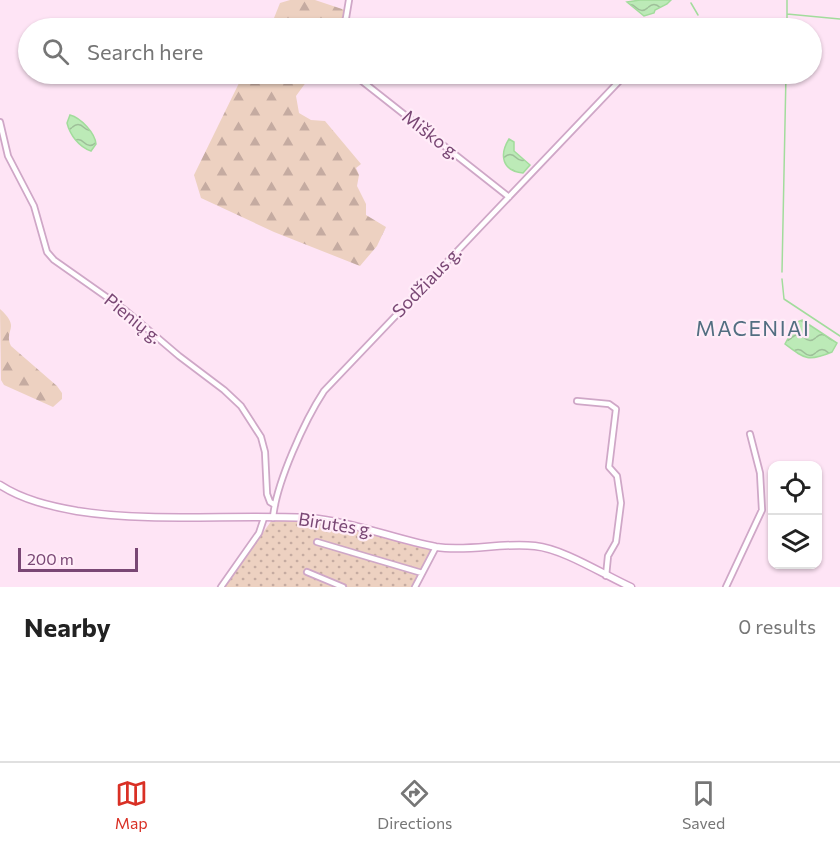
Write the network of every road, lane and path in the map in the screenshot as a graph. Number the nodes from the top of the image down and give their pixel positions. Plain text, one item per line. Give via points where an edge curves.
1 (349, 0) edge
2 (346, 18) edge
3 (366, 84) edge
4 (616, 84) edge
5 (0, 122) edge
6 (509, 197) junction
7 (577, 401) dead end
8 (750, 435) dead end
9 (0, 485) edge
10 (275, 505) junction
11 (264, 518) junction
12 (273, 518) junction
13 (317, 542) dead end
14 (436, 547) junction
15 (307, 572) dead end
16 (422, 573) junction
17 (606, 576) junction
18 (221, 587) edge
19 (343, 587) edge
20 (415, 587) edge
21 (631, 587) edge
22 (726, 587) edge

1 - 2 street
3 - 6 street, Miško g.
4 - 6 street, Sodžiaus g.
5 - 10 street, Pienių g. via 8,156 36,213 47,252 125,309 241,405 261,437 267,494
6 - 10 street, Sodžiaus g. via 324,391 299,437
7 - 17 street via 609,404 616,409 609,467 617,476 621,503
8 - 22 street via 760,474 762,510
9 - 11 main road, Birutės g. via 32,501 95,513
10 - 12 street, Sodžiaus g.
11 - 12 main road, Birutės g.
11 - 18 street via 259,533
12 - 14 main road, Birutės g. via 334,522
13 - 16 street
14 - 16 street
14 - 17 main road, Birutės g. via 538,546
15 - 19 street
16 - 20 street
17 - 21 main road, Birutės g.

